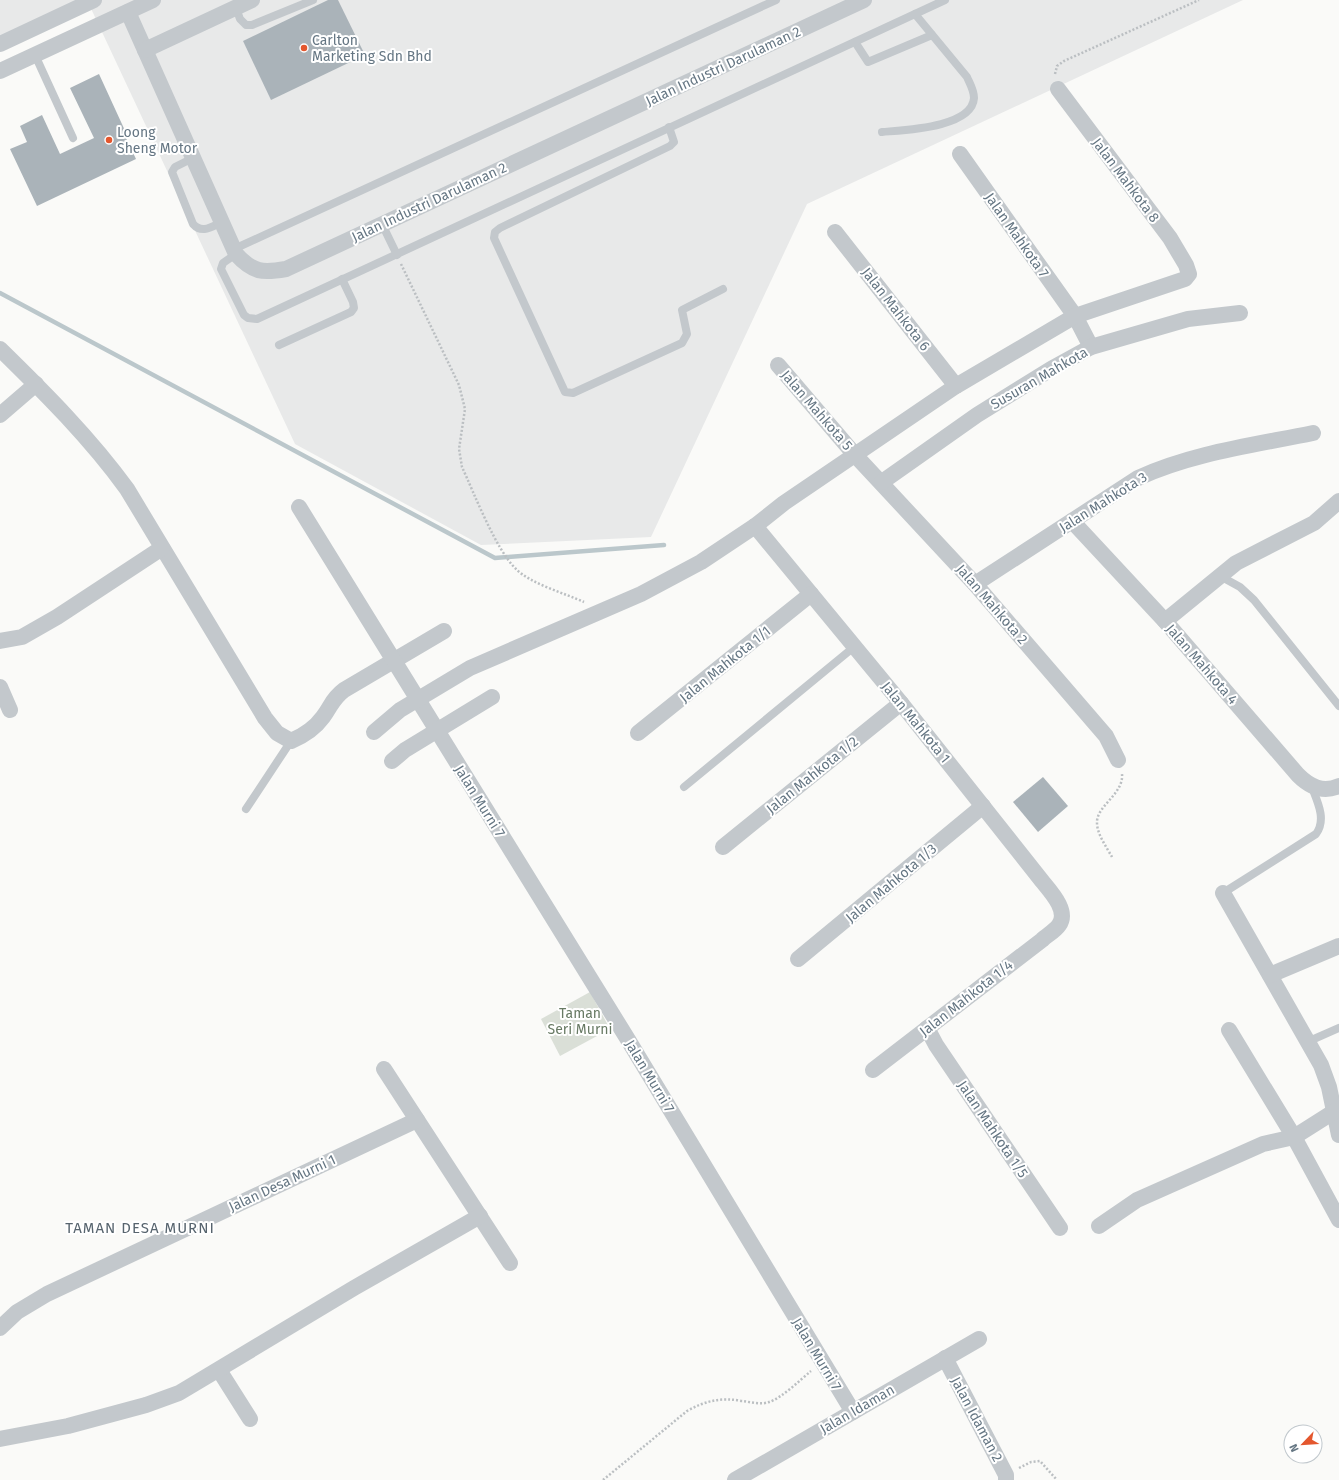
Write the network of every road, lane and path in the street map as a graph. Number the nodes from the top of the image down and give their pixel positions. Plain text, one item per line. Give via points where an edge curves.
1 (94, 0) edge
2 (153, 0) edge
3 (252, 0) edge
4 (313, 0) edge
5 (776, 0) edge
6 (864, 0) edge
7 (945, 0) edge
8 (1199, 0) edge
9 (236, 8) junction
10 (128, 12) junction
11 (915, 14) junction
12 (932, 35) junction
13 (855, 42) junction
14 (0, 44) edge
15 (145, 50) junction
16 (34, 55) junction
17 (1064, 61) dead end
18 (0, 71) edge
19 (1058, 88) dead end
20 (669, 127) junction
21 (882, 132) dead end
22 (73, 138) dead end
23 (960, 154) dead end
24 (193, 158) junction
25 (222, 222) junction
26 (382, 224) junction
27 (835, 232) dead end
28 (235, 252) junction
29 (397, 255) junction
30 (342, 279) junction
31 (723, 289) dead end
32 (1240, 313) dead end
33 (1075, 316) junction
34 (279, 345) dead end
35 (1091, 347) junction
36 (0, 349) edge
37 (778, 365) dead end
38 (36, 384) junction
39 (956, 386) junction
40 (0, 415) edge
41 (1313, 433) dead end
42 (855, 455) junction
43 (882, 482) junction
44 (1339, 500) edge
45 (299, 506) dead end
46 (1072, 521) junction
47 (755, 526) junction
48 (162, 548) junction
49 (1220, 576) junction
50 (975, 584) junction
51 (811, 594) junction
52 (603, 610) junction
53 (1165, 621) junction
54 (444, 631) dead end
55 (0, 641) edge
56 (854, 647) junction
57 (394, 661) junction
58 (0, 687) edge
59 (492, 697) dead end
60 (417, 699) junction
61 (901, 703) junction
62 (1339, 706) edge
63 (10, 710) dead end
64 (436, 730) junction
65 (374, 732) dead end
66 (638, 733) dead end
67 (291, 741) junction
68 (1118, 760) joint
69 (392, 761) dead end
70 (1311, 786) junction
71 (1339, 786) edge
72 (684, 787) dead end
73 (983, 806) junction
74 (246, 809) dead end
75 (724, 846) dead end
76 (1112, 857) dead end
77 (1223, 893) joint
78 (1059, 925) joint
79 (1339, 946) edge
80 (798, 959) dead end
81 (1270, 975) junction
82 (927, 1028) junction
83 (1339, 1028) edge
84 (1229, 1030) dead end
85 (1308, 1042) junction
86 (384, 1069) dead end
87 (873, 1070) dead end
88 (1335, 1111) junction
89 (417, 1120) junction
90 (1339, 1135) edge
91 (1294, 1137) junction
92 (480, 1216) junction
93 (1339, 1220) edge
94 (1099, 1226) dead end
95 (1060, 1228) dead end
96 (510, 1263) dead end
97 (0, 1328) edge
98 (978, 1339) dead end
99 (945, 1358) junction
100 (822, 1362) junction
101 (219, 1370) junction
102 (852, 1412) junction
103 (250, 1418) dead end
104 (0, 1439) edge
105 (1006, 1478) edge
106 (740, 1479) edge
107 (603, 1480) edge
108 (1057, 1480) edge

1 - 14 street
2 - 10 street
3 - 9 street
4 - 9 lane via 252,25 246,25 240,19
5 - 28 lane
6 - 26 street, Jalan Industri Darulaman 2
7 - 11 lane
8 - 17 path
9 - 15 street
10 - 15 street, Jalan Industri Darulaman 2
10 - 16 street
11 - 12 lane
11 - 13 lane
12 - 13 lane via 873,62 868,62
12 - 21 lane via 967,77 974,99 960,116 940,125
13 - 20 lane
15 - 24 street, Jalan Industri Darulaman 2
16 - 18 street
16 - 22 lane
19 - 33 street, Jalan Mahkota 8 via 1170,238 1189,274 1185,279
20 - 29 lane
20 - 31 lane via 674,142 670,146 500,228 495,232 494,238 565,392 569,393 682,343 687,334 682,310
23 - 33 street, Jalan Mahkota 7
24 - 25 street, Jalan Industri Darulaman 2
24 - 25 lane via 175,167 172,172 193,224 202,230
25 - 28 street, Jalan Industri Darulaman 2
26 - 28 street, Jalan Industri Darulaman 2 via 286,269 264,272 245,263
26 - 29 lane
27 - 39 street, Jalan Mahkota 6
28 - 30 lane via 220,266 244,315 252,319 257,319
29 - 30 lane
29 - 52 path via 459,385 465,409 459,458 499,544 516,569 532,579
30 - 34 lane via 354,302 354,308
32 - 35 street, Susuran Mahkota via 1188,319
33 - 35 street, Jalan Mahkota 7
33 - 39 street
35 - 43 street, Susuran Mahkota via 977,415
36 - 38 street
37 - 42 street, Jalan Mahkota 5
38 - 40 street
38 - 48 street via 106,461 127,489
39 - 42 street
41 - 46 street, Jalan Mahkota 3 via 1162,467 1138,478
42 - 43 street, Jalan Mahkota 2
42 - 47 street
43 - 50 street, Jalan Mahkota 2
44 - 49 street via 1314,523 1236,563
45 - 57 street, Jalan Murni 7
46 - 50 street, Jalan Mahkota 3
46 - 53 street, Jalan Mahkota 4
47 - 51 street, Jalan Mahkota 1
47 - 52 street via 701,562 641,594
48 - 55 street via 57,618 22,636
48 - 67 street via 265,718 277,733
49 - 53 street
49 - 62 lane via 1240,586 1254,600
50 - 68 street, Jalan Mahkota 2 via 1106,736
51 - 56 street, Jalan Mahkota 1
51 - 66 street, Jalan Mahkota 1/1
52 - 60 street via 470,668
53 - 70 street, Jalan Mahkota 4 via 1298,775
54 - 57 street
56 - 61 street, Jalan Mahkota 1
56 - 72 lane
57 - 60 street, Jalan Murni 7
57 - 67 street via 344,690 334,698 323,717 311,729
58 - 63 street
59 - 64 street
60 - 64 street, Jalan Murni 7
60 - 65 street
61 - 73 street, Jalan Mahkota 1
61 - 75 street, Jalan Mahkota 1/2
64 - 69 street
64 - 100 street, Jalan Murni 7 via 627,1038
67 - 74 lane
68 - 76 path via 1122,779 1120,786 1098,816 1097,823
70 - 71 street via 1328,790
70 - 77 lane via 1322,817 1321,828 1316,834
73 - 78 street, Jalan Mahkota 1 via 1058,902 1062,915
73 - 80 street, Jalan Mahkota 1/3
77 - 81 street
78 - 82 street, Jalan Mahkota 1/4
79 - 81 street
81 - 85 street
82 - 87 street, Jalan Mahkota 1/4
82 - 95 street, Jalan Mahkota 1/5 via 940,1052
83 - 85 lane
84 - 91 street
85 - 88 street via 1329,1087
86 - 89 street
88 - 90 street
88 - 91 street
89 - 92 street
89 - 97 street, Jalan Desa Murni 1 via 47,1294 17,1312
91 - 93 street
91 - 94 street via 1263,1144 1137,1200
92 - 96 street
92 - 101 street via 354,1288
98 - 99 street, Jalan Idaman
99 - 102 street, Jalan Idaman
99 - 105 street, Jalan Idaman 2
100 - 102 street, Jalan Murni 7
100 - 107 path via 770,1402 759,1404 734,1399 715,1399 698,1404
101 - 103 street
101 - 104 street via 179,1393 146,1405 68,1426
102 - 106 street, Jalan Idaman
105 - 108 path via 1031,1462 1040,1461

